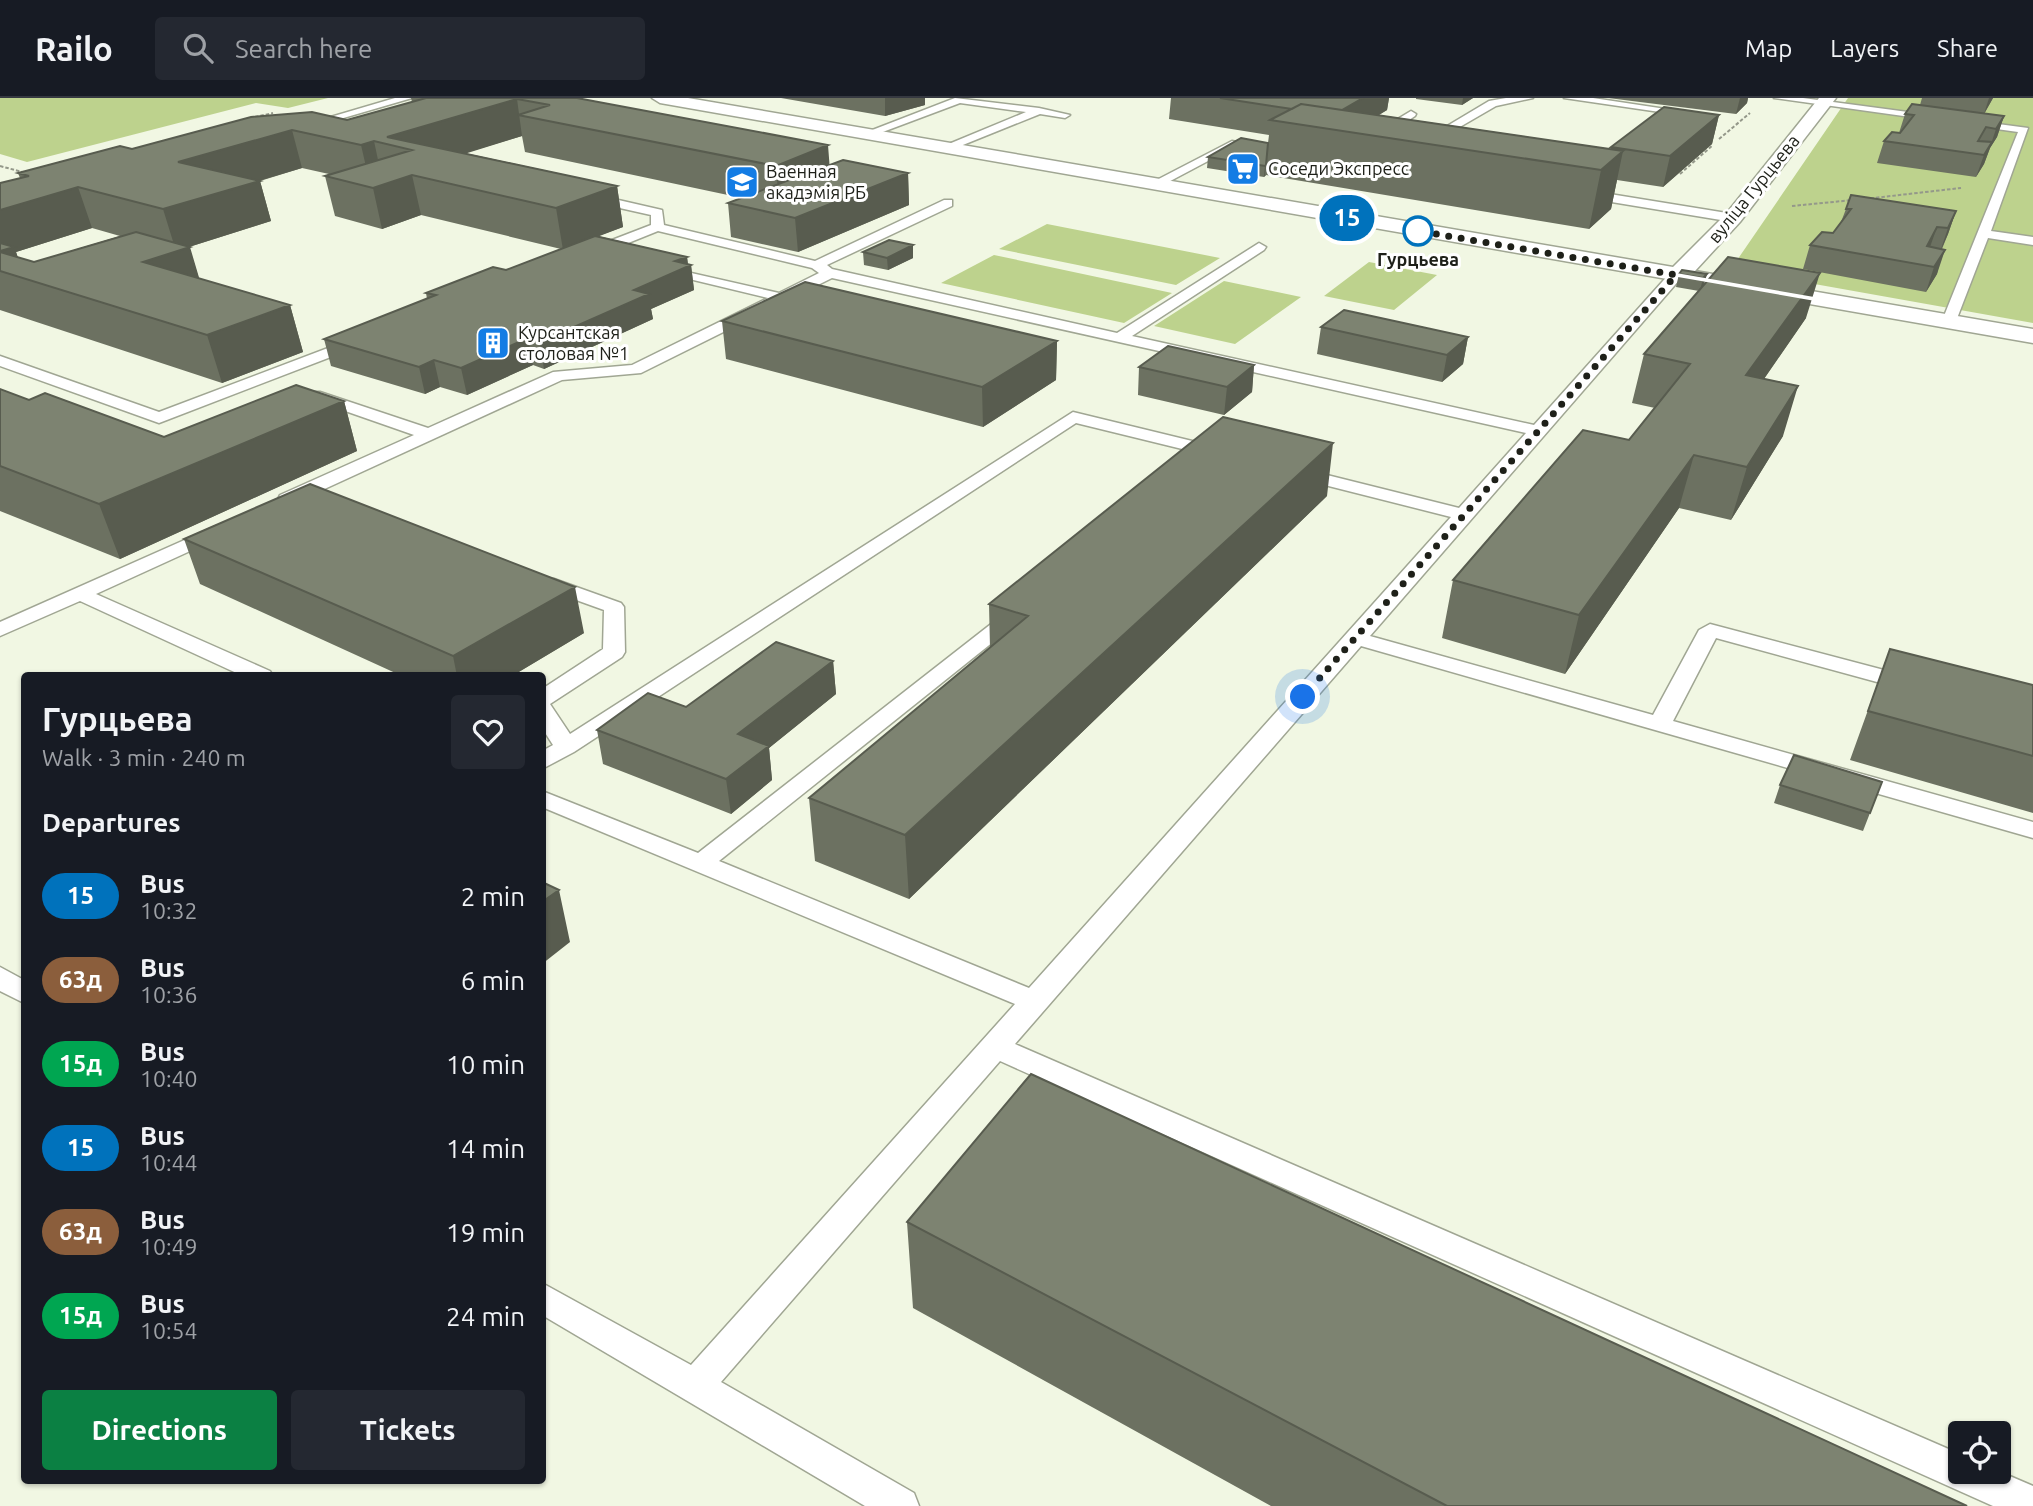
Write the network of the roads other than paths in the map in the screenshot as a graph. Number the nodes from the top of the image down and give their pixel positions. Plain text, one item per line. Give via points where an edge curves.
1 (407, 98) edge
2 (660, 98) edge
3 (1528, 98) edge
4 (1569, 98) edge
5 (1779, 98) edge
6 (1826, 101) edge
7 (1039, 111) junction
8 (1411, 114) dead end
9 (1065, 115) dead end
10 (1685, 125) edge
11 (1000, 127) junction
12 (291, 130) edge
13 (1023, 131) dead end
14 (868, 134) junction
15 (1437, 135) junction
16 (1248, 143) edge
17 (948, 149) junction
18 (1415, 149) dead end
19 (1155, 184) junction
20 (1560, 190) edge
21 (580, 195) edge
22 (948, 203) dead end
23 (1733, 218) junction
24 (657, 227) junction
25 (1984, 234) junction
26 (2033, 242) edge
27 (1259, 247) dead end
28 (620, 258) edge
29 (648, 265) edge
30 (823, 269) junction
31 (1676, 275) junction
32 (783, 298) junction
33 (1949, 321) junction
34 (377, 334) edge
35 (2033, 336) edge
36 (1119, 338) junction
37 (0, 361) edge
38 (263, 378) junction
39 (1539, 431) junction
40 (429, 434) junction
41 (1271, 466) edge
42 (1198, 471) edge
43 (295, 496) junction
44 (320, 505) edge
45 (269, 507) edge
46 (1464, 515) junction
47 (231, 524) edge
48 (525, 575) edge
49 (80, 594) junction
50 (1036, 598) edge
51 (0, 630) edge
52 (1354, 638) junction
53 (252, 672) edge
54 (1925, 689) edge
55 (546, 696) edge
56 (546, 714) edge
57 (1659, 725) junction
58 (566, 747) junction
59 (546, 760) edge
60 (546, 800) edge
61 (2033, 830) edge
62 (701, 863) junction
63 (0, 977) edge
64 (21, 991) edge
65 (1035, 1001) junction
66 (993, 1046) junction
67 (546, 1299) edge
68 (695, 1386) junction
69 (900, 1506) edge
70 (2033, 1506) edge

1 - 12 lane
2 - 14 street
3 - 15 lane via 1493,103
4 - 10 lane via 1694,114
5 - 6 lane
6 - 23 street, вуліца Гурцьева
6 - 25 lane via 2024,130 2019,158
7 - 9 lane
7 - 11 lane
7 - 14 lane via 959,100
8 - 15 lane via 1385,130
11 - 13 lane
11 - 17 lane
14 - 17 street
15 - 18 lane
16 - 19 lane via 1239,142
17 - 19 street
19 - 31 street
20 - 23 lane
21 - 24 lane via 658,213
22 - 30 lane
23 - 31 street, вуліца Гурцьева
24 - 28 lane via 587,254
24 - 30 lane
25 - 26 lane
25 - 33 lane
27 - 36 lane
29 - 32 lane
30 - 32 lane
30 - 36 lane
31 - 33 street
31 - 39 lane
32 - 40 lane via 635,370 559,375
33 - 35 street
34 - 38 lane
36 - 39 lane
37 - 38 lane via 159,418
38 - 40 lane
39 - 46 lane
40 - 43 lane
41 - 46 lane
42 - 58 lane via 1226,455 1073,417
43 - 44 lane
43 - 45 lane
46 - 52 lane
47 - 49 lane
48 - 55 lane via 614,607 614,652
49 - 51 lane
49 - 53 lane
50 - 62 lane
52 - 57 lane
52 - 65 lane
54 - 57 lane via 1710,631
56 - 58 lane
57 - 61 lane
58 - 59 lane
60 - 62 lane
62 - 65 lane
63 - 64 lane
65 - 66 lane
66 - 68 lane
66 - 70 lane
67 - 68 lane
68 - 69 lane

